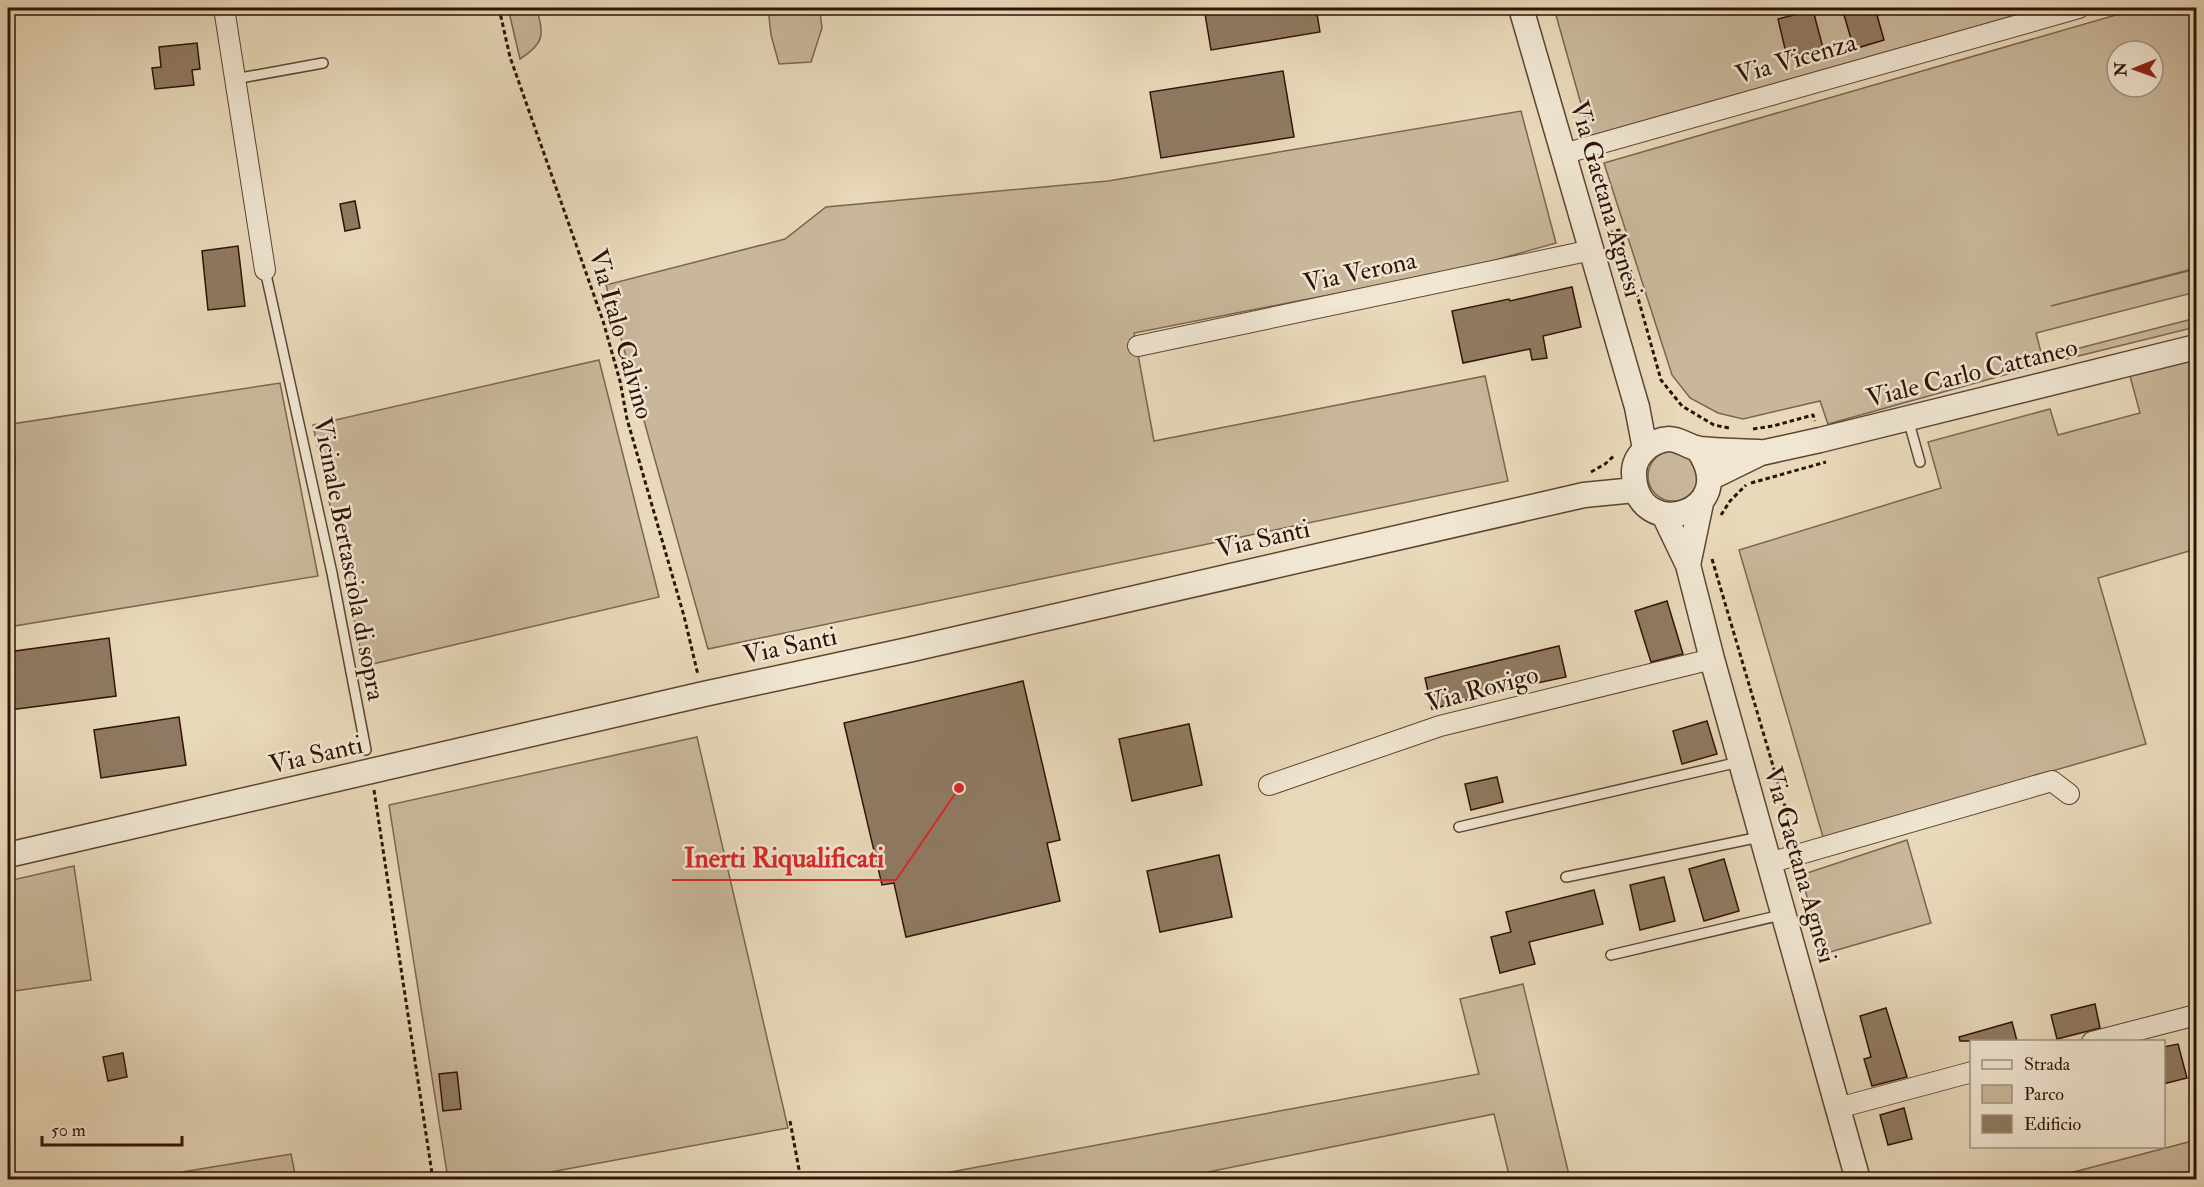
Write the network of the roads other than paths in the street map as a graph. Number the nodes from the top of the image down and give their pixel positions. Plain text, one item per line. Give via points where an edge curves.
1 (224, 8) edge
2 (1521, 8) edge
3 (2079, 8) edge
4 (323, 63) dead end
5 (235, 79) junction
6 (1563, 154) junction
7 (1591, 244) junction
8 (265, 270) joint
9 (1138, 346) dead end
10 (2196, 347) edge
11 (1637, 407) junction
12 (1908, 419) junction
13 (1671, 439) junction
14 (1697, 448) junction
15 (1645, 449) junction
16 (1761, 453) junction
17 (1920, 462) dead end
18 (1710, 478) junction
19 (1634, 480) junction
20 (1701, 503) junction
21 (1664, 515) junction
22 (1688, 565) junction
23 (1712, 659) junction
24 (368, 761) junction
25 (1741, 762) junction
26 (1269, 785) dead end
27 (2069, 794) dead end
28 (1459, 827) dead end
29 (1762, 836) junction
30 (8, 855) edge
31 (1769, 862) junction
32 (1566, 877) dead end
33 (1784, 914) junction
34 (1611, 955) dead end
35 (2196, 1015) edge
36 (2096, 1040) edge
37 (1970, 1072) edge
38 (1838, 1108) junction
39 (1858, 1179) edge

1 - 5 street
2 - 6 street, Via Gaetana Agnesi
3 - 6 street, Via Vicenza
4 - 5 lane
5 - 8 street
6 - 7 street, Via Gaetana Agnesi
7 - 9 street, Via Verona
7 - 11 street, Via Gaetana Agnesi
8 - 24 lane, Vicinale Bertasciola di sopra via 330,562
10 - 12 street, Viale Carlo Cattaneo
11 - 13 street
11 - 15 street, Via Gaetana Agnesi
12 - 16 street, Viale Carlo Cattaneo
12 - 17 lane
13 - 14 street
13 - 15 street via 1657,441
14 - 16 street, Viale Carlo Cattaneo
14 - 18 street via 1707,462
15 - 19 street via 1637,459
16 - 18 street, Viale Carlo Cattaneo
18 - 20 street
19 - 21 street via 1646,506
19 - 24 street, Via Santi via 1584,485 920,648
20 - 21 street via 1684,514
20 - 22 street, Via Gaetana Agnesi
21 - 22 street, Via Gaetana Agnesi
22 - 23 street, Via Gaetana Agnesi
23 - 25 street, Via Gaetana Agnesi
23 - 26 street, Via Rovigo via 1440,726
24 - 30 street, Via Santi
25 - 28 lane
25 - 29 street, Via Gaetana Agnesi
27 - 31 street via 2052,781
29 - 31 street, Via Gaetana Agnesi
29 - 32 lane
31 - 33 street, Via Gaetana Agnesi
33 - 34 lane
33 - 38 street, Via Gaetana Agnesi
35 - 36 street
37 - 38 street
38 - 39 street, Via Gaetana Agnesi

